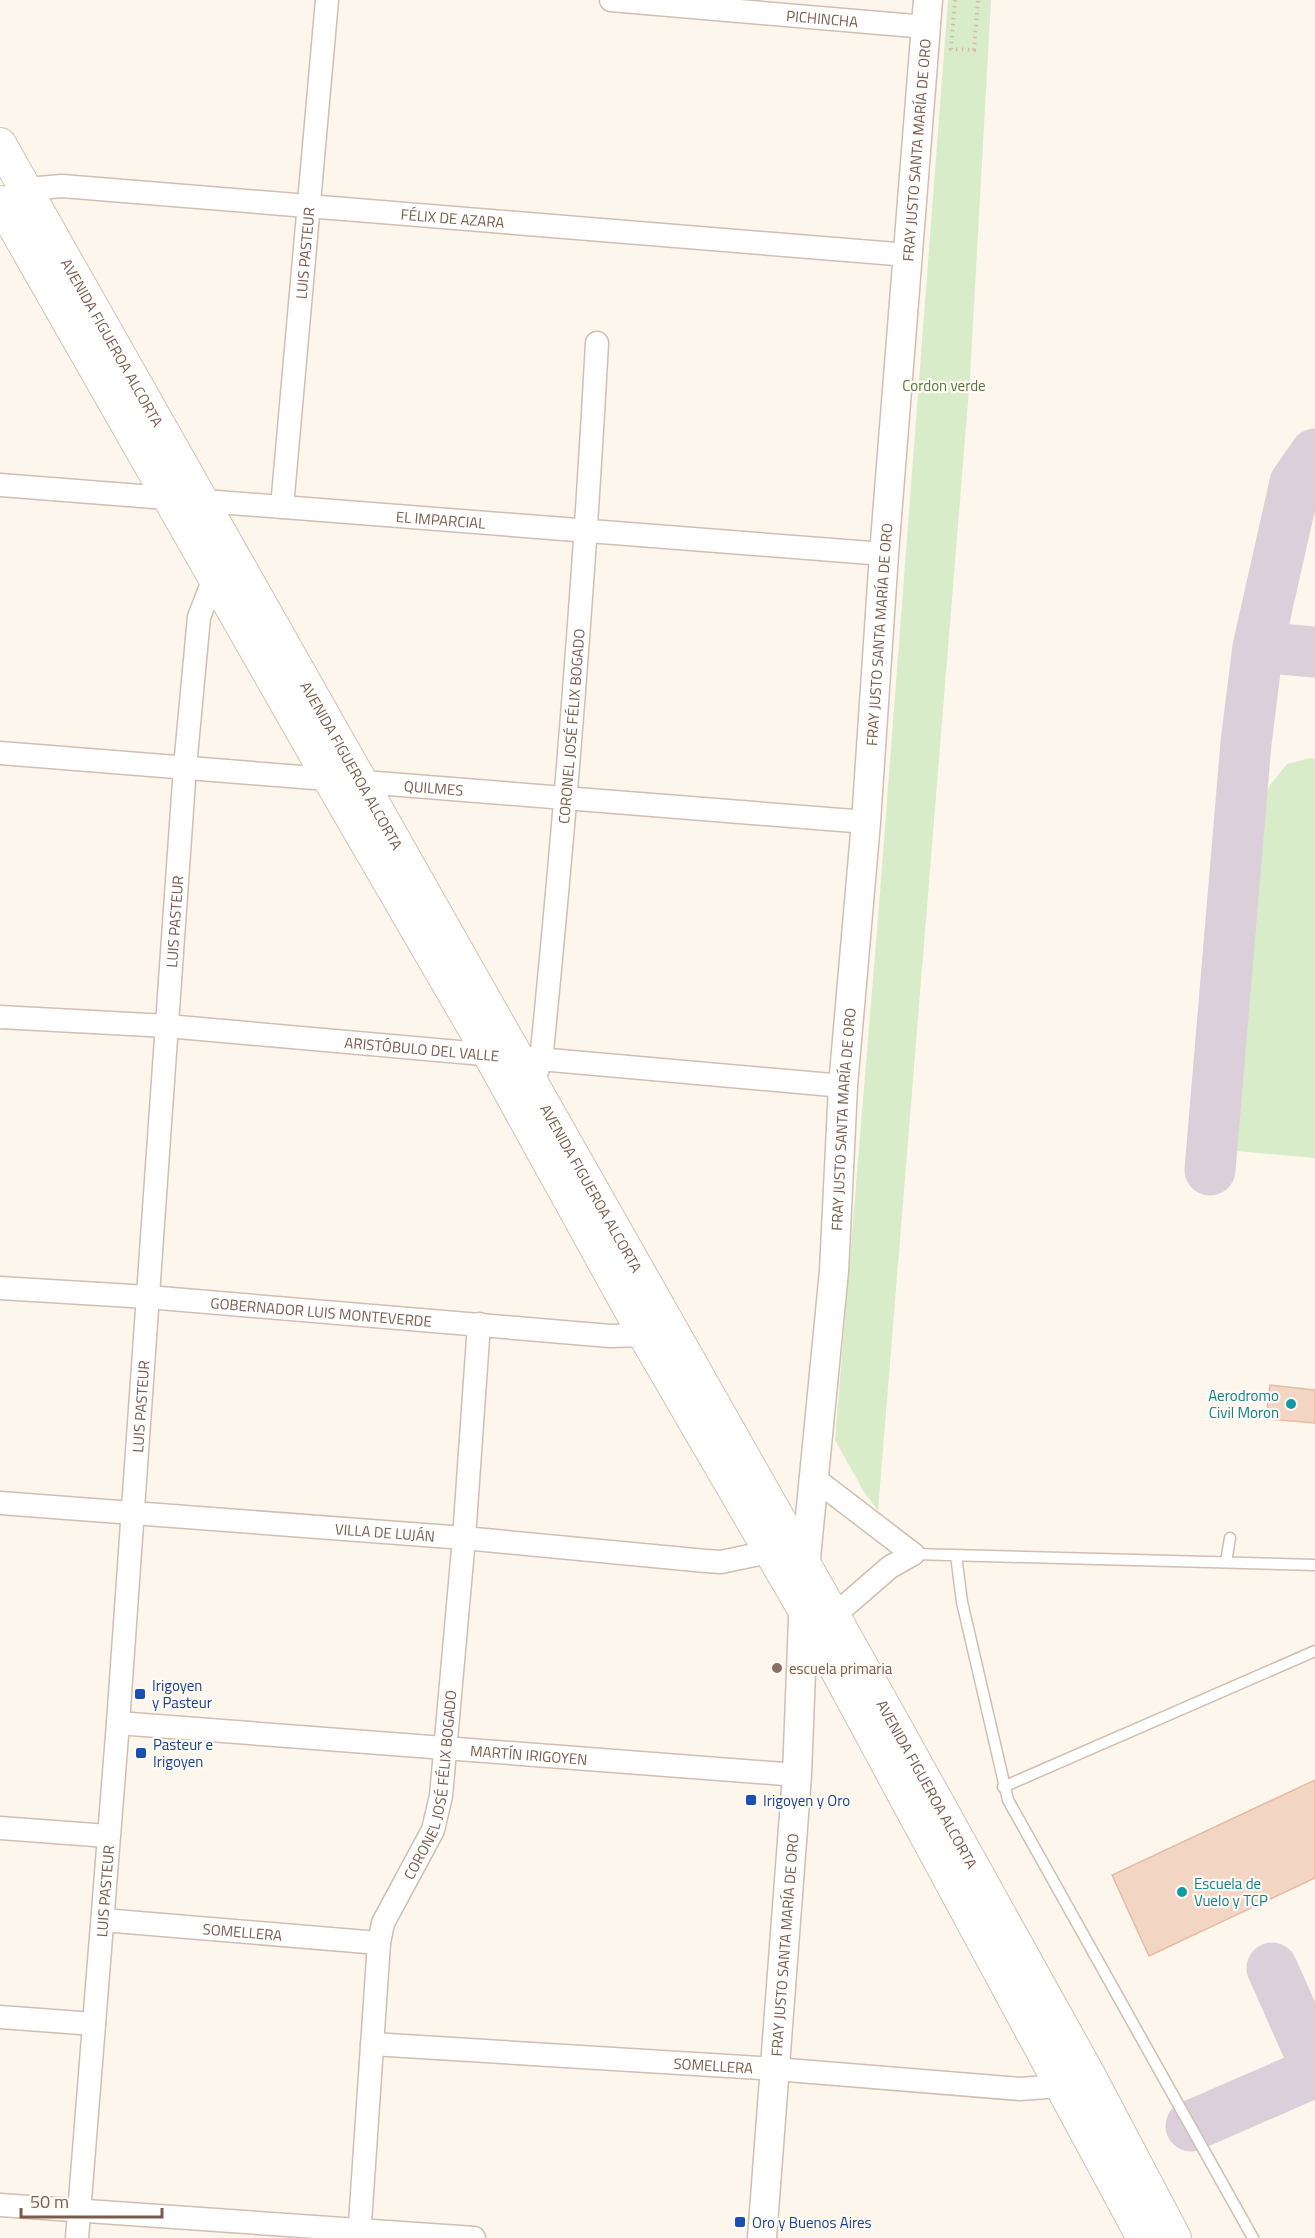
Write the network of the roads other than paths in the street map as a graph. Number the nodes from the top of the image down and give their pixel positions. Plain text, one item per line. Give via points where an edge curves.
1 (327, 0) edge
2 (611, 0) edge
3 (927, 14) edge
4 (0, 144) edge
5 (9, 196) edge
6 (309, 206) junction
7 (908, 255) junction
8 (597, 343) dead end
9 (0, 485) edge
10 (170, 499) junction
11 (205, 502) junction
12 (282, 507) junction
13 (587, 532) junction
14 (884, 554) junction
15 (215, 576) junction
16 (0, 753) edge
17 (185, 767) junction
18 (328, 777) junction
19 (363, 781) junction
20 (567, 799) junction
21 (866, 822) junction
22 (0, 1017) edge
23 (167, 1026) junction
24 (519, 1071) junction
25 (843, 1086) junction
26 (0, 1288) edge
27 (148, 1297) junction
28 (479, 1324) junction
29 (644, 1335) junction
30 (815, 1479) junction
31 (0, 1503) edge
32 (132, 1513) junction
33 (1230, 1538) dead end
34 (464, 1539) junction
35 (769, 1552) junction
36 (913, 1554) junction
37 (956, 1556) junction
38 (1226, 1562) junction
39 (1315, 1565) edge
40 (805, 1568) junction
41 (817, 1618) junction
42 (1315, 1651) edge
43 (118, 1723) junction
44 (446, 1749) junction
45 (797, 1775) junction
46 (1003, 1787) junction
47 (0, 1828) edge
48 (108, 1836) junction
49 (103, 1920) junction
50 (379, 1943) junction
51 (0, 2017) edge
52 (94, 2024) junction
53 (372, 2043) junction
54 (775, 2070) junction
55 (1074, 2078) junction
56 (0, 2205) edge
57 (79, 2210) junction
58 (359, 2234) edge
59 (77, 2238) edge
60 (474, 2238) edge
61 (762, 2238) edge
62 (1143, 2238) edge
63 (1176, 2238) edge
64 (1253, 2238) edge

1 - 6 street, LUIS PASTEUR
2 - 3 street, PICHINCHA
3 - 7 street, FRAY JUSTO SANTA MARÍA DE ORO
4 - 5 main road, AVENIDA FIGUEROA ALCORTA
5 - 6 street, FÉLIX DE AZARA via 62,186
5 - 10 main road, AVENIDA FIGUEROA ALCORTA
5 - 11 main road, AVENIDA FIGUEROA ALCORTA
6 - 7 street, FÉLIX DE AZARA
6 - 12 street, LUIS PASTEUR
7 - 14 street, FRAY JUSTO SANTA MARÍA DE ORO
8 - 13 street, CORONEL JOSÉ FÉLIX BOGADO
9 - 10 street, EL IMPARCIAL
10 - 11 street, EL IMPARCIAL
10 - 15 main road, AVENIDA FIGUEROA ALCORTA
11 - 12 street, EL IMPARCIAL
11 - 19 main road, AVENIDA FIGUEROA ALCORTA
12 - 13 street, EL IMPARCIAL
13 - 14 street, EL IMPARCIAL
13 - 20 street, CORONEL JOSÉ FÉLIX BOGADO
14 - 21 street, FRAY JUSTO SANTA MARÍA DE ORO
15 - 17 street, LUIS PASTEUR via 199,617
15 - 18 main road, AVENIDA FIGUEROA ALCORTA
16 - 17 street, QUILMES
17 - 18 street, QUILMES
17 - 23 street, LUIS PASTEUR
18 - 19 street, QUILMES
18 - 24 main road, AVENIDA FIGUEROA ALCORTA
19 - 20 street, QUILMES
19 - 24 main road, AVENIDA FIGUEROA ALCORTA
20 - 21 street, QUILMES
20 - 24 street, CORONEL JOSÉ FÉLIX BOGADO
21 - 25 street, FRAY JUSTO SANTA MARÍA DE ORO
22 - 23 street, ARISTÓBULO DEL VALLE
23 - 24 street, ARISTÓBULO DEL VALLE
23 - 27 street, LUIS PASTEUR
24 - 25 street, ARISTÓBULO DEL VALLE
24 - 29 main road, AVENIDA FIGUEROA ALCORTA
24 - 40 main road, AVENIDA FIGUEROA ALCORTA
25 - 30 street, FRAY JUSTO SANTA MARÍA DE ORO via 834,1271
26 - 27 street, GOBERNADOR LUIS MONTEVERDE
27 - 28 street, GOBERNADOR LUIS MONTEVERDE
27 - 32 street, LUIS PASTEUR
28 - 29 street, GOBERNADOR LUIS MONTEVERDE via 610,1336
28 - 34 street, CORONEL JOSÉ FÉLIX BOGADO
29 - 35 main road, AVENIDA FIGUEROA ALCORTA
30 - 36 street
30 - 40 street, FRAY JUSTO SANTA MARÍA DE ORO
31 - 32 street, VILLA DE LUJÁN
32 - 34 street, VILLA DE LUJÁN
32 - 43 street, LUIS PASTEUR
33 - 38 lane
34 - 35 street, VILLA DE LUJÁN via 722,1562
34 - 44 street, CORONEL JOSÉ FÉLIX BOGADO
35 - 41 main road, AVENIDA FIGUEROA ALCORTA
36 - 37 lane
36 - 41 street
37 - 38 lane
37 - 46 lane via 962,1602
38 - 39 lane
40 - 41 main road, AVENIDA FIGUEROA ALCORTA
41 - 45 street, FRAY JUSTO SANTA MARÍA DE ORO
41 - 55 main road, AVENIDA FIGUEROA ALCORTA
42 - 46 lane
43 - 44 street, MARTÍN IRIGOYEN
43 - 48 street, LUIS PASTEUR
44 - 45 street, MARTÍN IRIGOYEN
44 - 50 street, CORONEL JOSÉ FÉLIX BOGADO via 433,1830 383,1923
45 - 54 street, FRAY JUSTO SANTA MARÍA DE ORO
46 - 64 lane
47 - 48 street
48 - 49 street, LUIS PASTEUR
49 - 50 street, SOMELLERA
49 - 52 street, LUIS PASTEUR
50 - 53 street, CORONEL JOSÉ FÉLIX BOGADO
51 - 52 street
52 - 57 street, LUIS PASTEUR
53 - 54 street, SOMELLERA
53 - 58 street, CORONEL JOSÉ FÉLIX BOGADO
54 - 55 street, SOMELLERA via 1020,2090
54 - 61 street, FRAY JUSTO SANTA MARÍA DE ORO
55 - 62 main road, AVENIDA FIGUEROA ALCORTA
55 - 63 main road, AVENIDA FIGUEROA ALCORTA
56 - 57 street
57 - 58 street
57 - 59 street, LUIS PASTEUR
58 - 60 street

